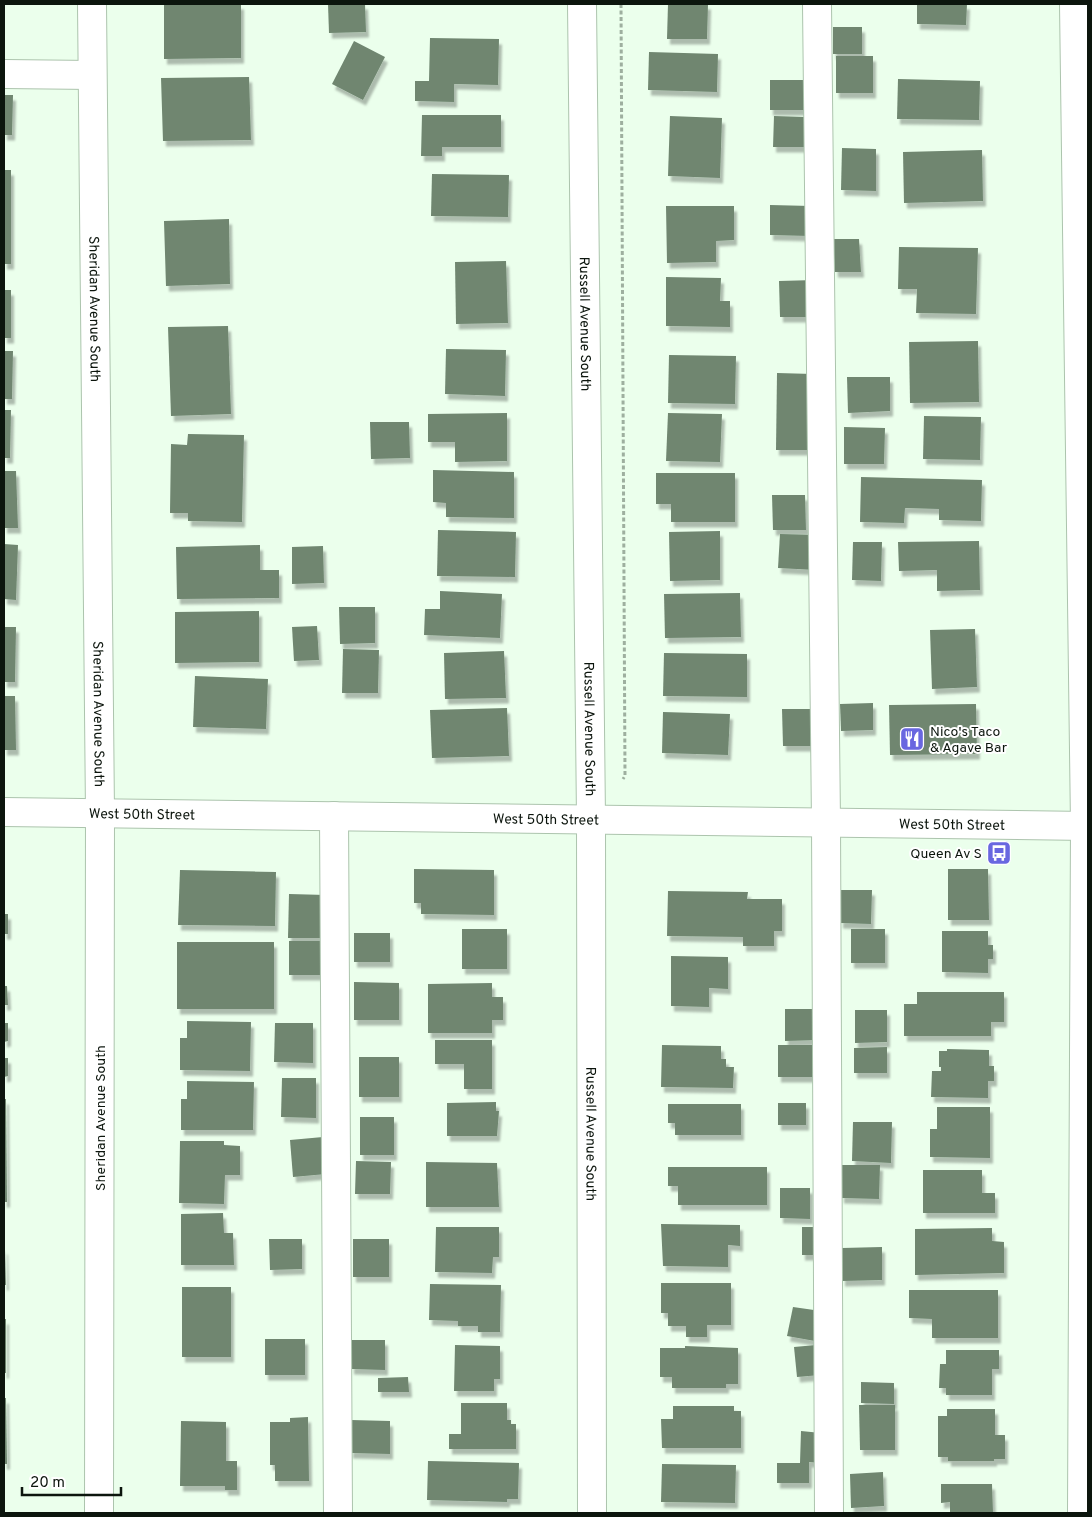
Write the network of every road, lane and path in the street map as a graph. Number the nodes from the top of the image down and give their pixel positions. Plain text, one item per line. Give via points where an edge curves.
1 (92, 4) edge
2 (582, 4) edge
3 (621, 4) edge
4 (817, 4) edge
5 (1074, 4) edge
6 (4, 74) edge
7 (92, 75) junction
8 (620, 784) dead end
9 (4, 812) edge
10 (100, 814) junction
11 (334, 816) junction
12 (591, 818) junction
13 (826, 822) junction
14 (1087, 826) edge
15 (99, 1513) edge
16 (338, 1513) edge
17 (592, 1513) edge
18 (830, 1513) edge
19 (1082, 1513) edge

1 - 7 street, Sheridan Avenue South
2 - 12 street, Russell Avenue South
3 - 8 path via 624,776
4 - 13 street
5 - 14 street
6 - 7 street
7 - 10 street, Sheridan Avenue South
9 - 10 street, West 50th Street
10 - 11 street, West 50th Street
10 - 15 street, Sheridan Avenue South
11 - 12 street, West 50th Street
11 - 16 street
12 - 13 street, West 50th Street
12 - 17 street, Russell Avenue South
13 - 14 street, West 50th Street
13 - 18 street
14 - 19 street

